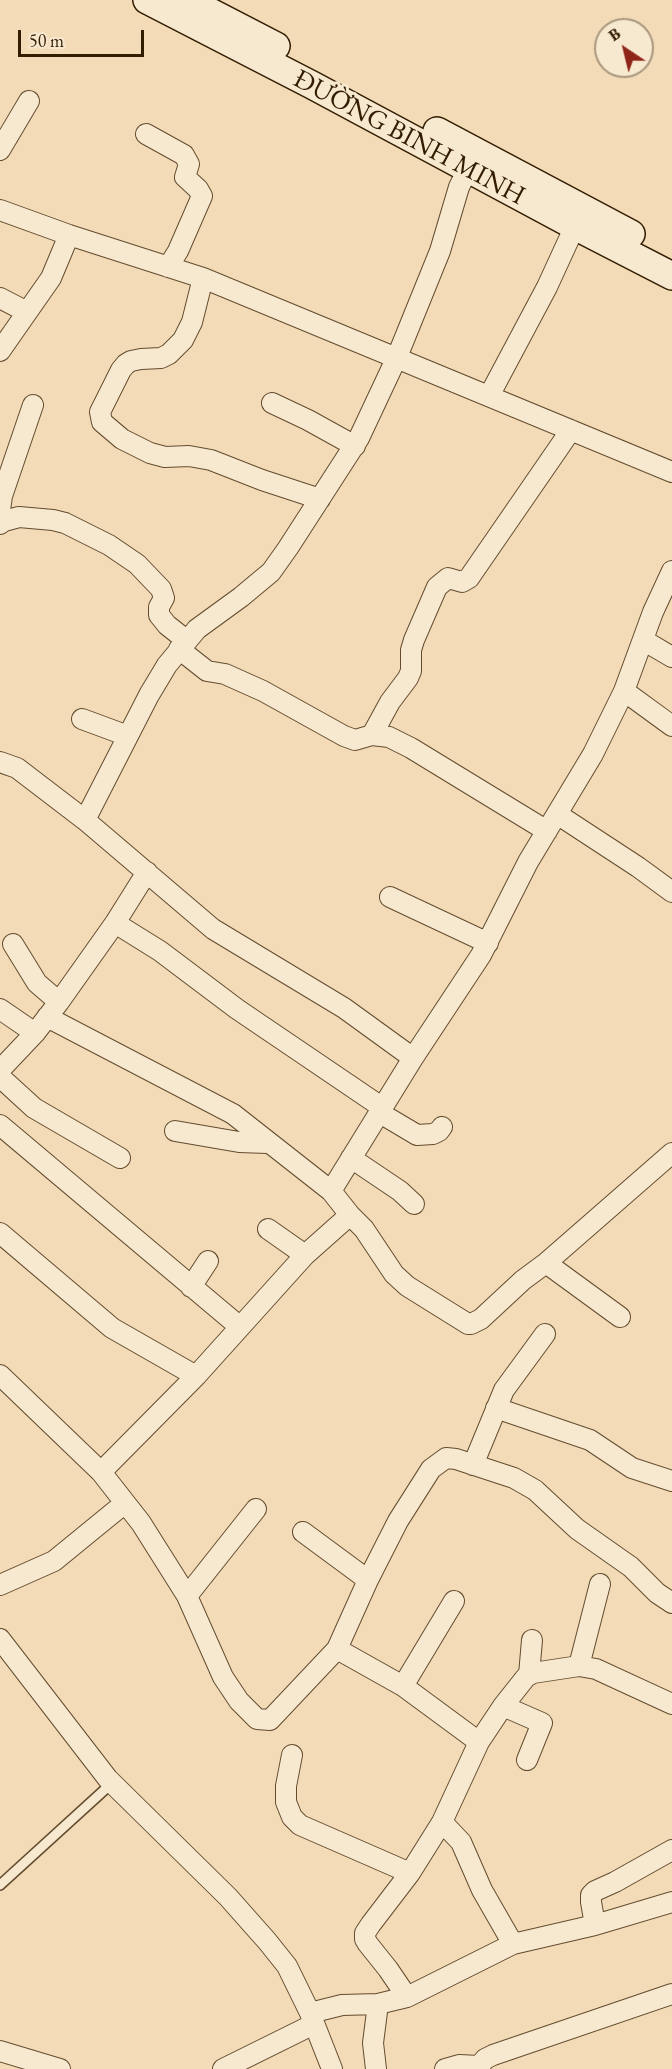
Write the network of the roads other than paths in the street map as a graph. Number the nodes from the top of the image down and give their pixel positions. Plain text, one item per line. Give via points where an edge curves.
1 (147, 0) edge
2 (187, 0) edge
3 (29, 101) dead end
4 (146, 134) dead end
5 (0, 150) edge
6 (468, 170) junction
7 (504, 178) junction
8 (0, 210) edge
9 (575, 226) junction
10 (69, 235) junction
11 (672, 255) edge
12 (168, 267) junction
13 (672, 276) edge
14 (203, 278) junction
15 (0, 298) edge
16 (27, 312) junction
17 (0, 351) edge
18 (397, 357) junction
19 (489, 396) junction
20 (272, 403) dead end
21 (33, 405) dead end
22 (571, 430) junction
23 (355, 446) junction
24 (672, 472) edge
25 (320, 499) junction
26 (0, 510) edge
27 (0, 523) edge
28 (672, 571) edge
29 (643, 640) junction
30 (183, 645) junction
31 (672, 657) edge
32 (624, 691) junction
33 (82, 719) dead end
34 (672, 726) edge
35 (372, 735) junction
36 (128, 736) junction
37 (0, 762) edge
38 (84, 820) junction
39 (552, 823) junction
40 (147, 872) junction
41 (672, 892) edge
42 (390, 897) dead end
43 (115, 923) junction
44 (488, 943) junction
45 (13, 944) dead end
46 (0, 1009) edge
47 (53, 1010) junction
48 (35, 1033) junction
49 (413, 1058) junction
50 (0, 1070) edge
51 (0, 1077) edge
52 (381, 1110) junction
53 (0, 1125) edge
54 (442, 1127) dead end
55 (175, 1131) dead end
56 (268, 1143) junction
57 (672, 1153) edge
58 (120, 1158) dead end
59 (351, 1158) junction
60 (331, 1191) junction
61 (414, 1204) dead end
62 (350, 1215) junction
63 (268, 1229) dead end
64 (0, 1233) edge
65 (305, 1255) junction
66 (208, 1261) dead end
67 (546, 1263) junction
68 (191, 1287) junction
69 (620, 1317) dead end
70 (240, 1327) junction
71 (545, 1334) dead end
72 (0, 1375) edge
73 (196, 1376) junction
74 (495, 1408) junction
75 (473, 1465) junction
76 (101, 1472) junction
77 (672, 1481) edge
78 (125, 1503) junction
79 (256, 1509) dead end
80 (303, 1532) dead end
81 (368, 1580) junction
82 (600, 1584) dead end
83 (0, 1585) edge
84 (187, 1596) junction
85 (454, 1601) dead end
86 (672, 1603) edge
87 (582, 1633) dead end
88 (0, 1639) edge
89 (532, 1640) dead end
90 (337, 1649) junction
91 (577, 1666) junction
92 (529, 1675) junction
93 (403, 1686) junction
94 (672, 1704) edge
95 (503, 1706) junction
96 (479, 1742) junction
97 (292, 1755) dead end
98 (527, 1760) dead end
99 (112, 1783) junction
100 (442, 1822) junction
101 (672, 1850) edge
102 (410, 1873) junction
103 (0, 1885) edge
104 (672, 1902) edge
105 (596, 1925) junction
106 (513, 1944) junction
107 (672, 1994) edge
108 (407, 1997) junction
109 (378, 2004) junction
110 (312, 2018) junction
111 (0, 2051) edge
112 (478, 2067) edge
113 (60, 2069) edge
114 (223, 2069) edge
115 (332, 2069) edge
116 (376, 2069) edge
117 (446, 2069) edge

1 - 6 main road, ĐƯỜNG BINH MINH
2 - 7 main road, ĐƯỜNG BINH MINH
3 - 5 street
4 - 12 street via 184,155 189,164 185,177 202,196
6 - 7 main road, ĐƯỜNG BINH MINH
6 - 18 street
7 - 9 main road, ĐƯỜNG BINH MINH
7 - 11 main road, ĐƯỜNG BINH MINH
8 - 10 street
9 - 13 main road, ĐƯỜNG BINH MINH
9 - 19 street
10 - 12 street
10 - 16 street via 51,278
12 - 14 street
14 - 18 street
14 - 25 street via 192,322 183,340 161,358 126,364 100,412 102,422 122,439 150,453 212,460
15 - 16 street
16 - 17 street
18 - 19 street
18 - 23 street
19 - 22 street
20 - 23 street
21 - 26 street
22 - 24 street
22 - 35 street via 469,578 462,582 448,578 437,587 414,640 411,672
23 - 25 street
25 - 30 street via 271,572 197,629
27 - 30 street via 19,517 53,520 109,545 137,564 161,589 165,598 159,615
28 - 29 street
29 - 31 street
29 - 32 street
30 - 35 street via 207,671 280,699 344,736 355,740
30 - 36 street via 158,678
32 - 34 street
32 - 39 street
33 - 36 street
35 - 39 street via 389,737
36 - 38 street
37 - 38 street via 17,768
38 - 40 street
39 - 41 street via 638,867
39 - 44 street via 519,877
40 - 43 street
40 - 49 street via 213,929 344,1008
42 - 44 street
43 - 47 street
43 - 52 street
44 - 49 street
45 - 47 street
46 - 48 street
47 - 48 street
47 - 56 street via 233,1114
48 - 50 street
49 - 52 street
51 - 58 street via 34,1108
52 - 54 street via 417,1135 434,1134
52 - 59 street
53 - 68 street
55 - 56 street via 205,1138
56 - 60 street
57 - 67 street
59 - 60 street
59 - 61 street
60 - 62 street
62 - 65 street
62 - 67 street via 394,1274 468,1324 481,1319
63 - 65 street
64 - 73 street via 112,1328
65 - 70 street
66 - 68 street
67 - 69 street
68 - 70 street
70 - 73 street
71 - 74 street via 511,1378
72 - 76 street
73 - 76 street
74 - 75 street
74 - 77 street via 590,1440 632,1468
75 - 81 street via 446,1458 431,1468
75 - 86 street via 514,1478 540,1494 577,1529 631,1567
76 - 78 street
78 - 83 street via 54,1561
78 - 84 street
79 - 84 street
80 - 81 street
81 - 90 street
82 - 91 street
84 - 90 street via 223,1677 257,1719 270,1720
85 - 93 street
87 - 91 street
88 - 99 street
89 - 92 street
90 - 93 street
91 - 92 street
91 - 94 street via 596,1669
92 - 95 street
93 - 96 street
95 - 96 street
95 - 98 street via 542,1723
96 - 100 street
97 - 102 street via 286,1802 300,1825
99 - 103 lane
99 - 110 street via 267,1941 287,1966
100 - 102 street
100 - 106 street via 461,1842 482,1890
101 - 105 street via 595,1891 591,1902
102 - 108 street via 371,1924 365,1939
104 - 105 street
105 - 106 street
106 - 108 street
107 - 112 street via 493,2055
108 - 109 street
109 - 110 street via 342,2005
109 - 116 street via 373,2043
110 - 114 street
110 - 115 street
111 - 113 street
112 - 117 street via 459,2065

